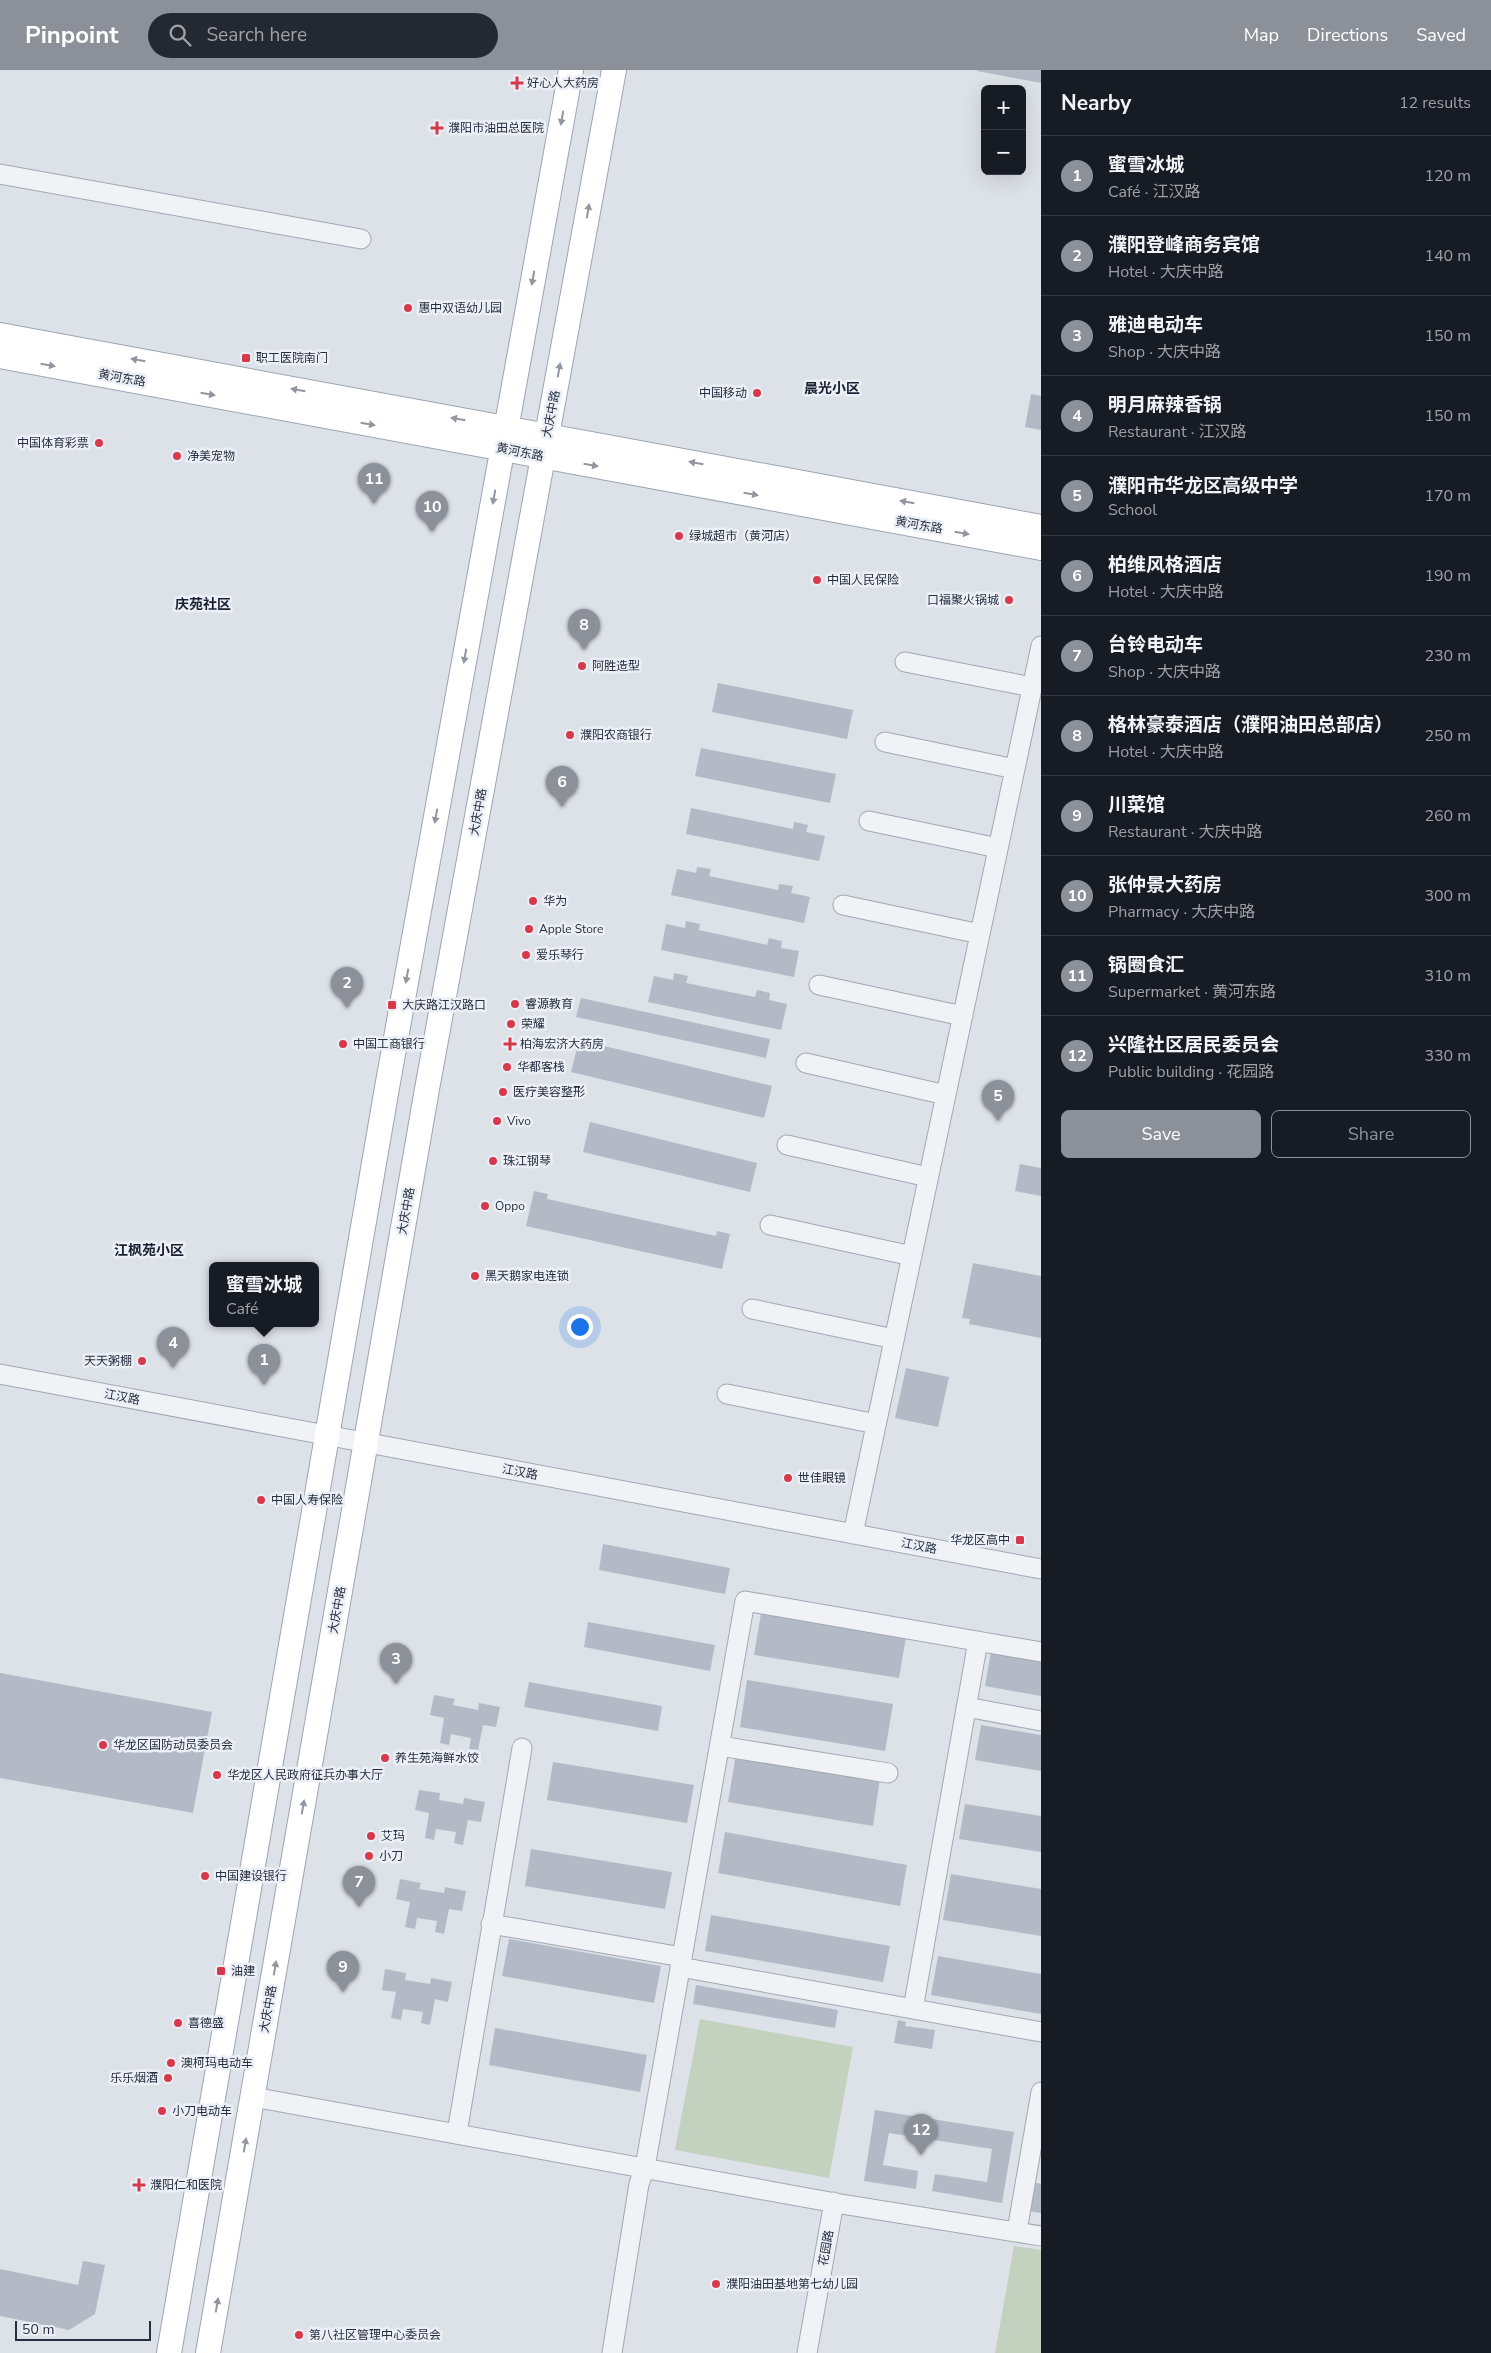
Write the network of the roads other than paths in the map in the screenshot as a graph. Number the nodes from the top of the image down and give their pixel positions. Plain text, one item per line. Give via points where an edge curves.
1 (571, 70) edge
2 (614, 70) edge
3 (0, 174) edge
4 (361, 239) dead end
5 (0, 335) edge
6 (0, 356) edge
7 (504, 438) junction
8 (545, 446) junction
9 (1041, 527) edge
10 (1041, 548) edge
11 (1041, 646) edge
12 (905, 662) dead end
13 (1032, 687) junction
14 (885, 742) dead end
15 (1015, 769) junction
16 (869, 821) dead end
17 (998, 848) junction
18 (843, 905) dead end
19 (980, 934) junction
20 (819, 985) dead end
21 (963, 1016) junction
22 (806, 1064) dead end
23 (946, 1095) junction
24 (787, 1145) dead end
25 (928, 1177) junction
26 (770, 1225) dead end
27 (912, 1256) junction
28 (752, 1308) dead end
29 (894, 1339) junction
30 (0, 1374) edge
31 (727, 1394) dead end
32 (876, 1424) junction
33 (326, 1435) junction
34 (366, 1443) junction
35 (853, 1534) junction
36 (1041, 1569) edge
37 (978, 1641) junction
38 (1041, 1652) edge
39 (966, 1707) junction
40 (1041, 1721) edge
41 (720, 1746) junction
42 (522, 1748) dead end
43 (888, 1774) dead end
44 (491, 1924) junction
45 (681, 1962) junction
46 (913, 2008) junction
47 (1041, 2032) edge
48 (1041, 2092) edge
49 (253, 2097) junction
50 (1039, 2117) edge
51 (457, 2133) junction
52 (645, 2167) junction
53 (834, 2202) junction
54 (1017, 2231) junction
55 (1041, 2236) edge
56 (170, 2353) edge
57 (208, 2353) edge
58 (612, 2353) edge
59 (808, 2353) edge

1 -> 7 main road
8 -> 2 main road, 大庆中路
3 - 4 street
7 -> 5 main road, 黄河东路
6 -> 7 main road, 黄河东路
7 - 8 main road, 黄河东路
7 -> 33 main road
9 -> 8 main road, 黄河东路
8 -> 10 main road, 黄河东路
8 - 34 main road, 大庆中路
11 - 13 street
12 - 13 street
13 - 15 street
14 - 15 street
15 - 17 street
16 - 17 street
17 - 19 street
18 - 19 street
19 - 21 street
20 - 21 street
21 - 23 street
22 - 23 street
23 - 25 street
24 - 25 street
25 - 27 street
26 - 27 street
27 - 29 street
28 - 29 street
29 - 32 street
30 - 33 street, 江汉路
31 - 32 street
32 - 35 street
33 - 34 street, 江汉路
33 - 56 main road
34 - 35 street, 江汉路
49 -> 34 main road, 大庆中路
35 - 36 street, 江汉路
37 - 38 street
37 - 39 street
37 - 41 street via 745,1601
39 - 40 street
39 - 46 street
41 - 43 street
41 - 45 street
42 - 44 street
44 - 45 street
44 - 51 street
45 - 46 street
45 - 52 street
46 - 47 street
48 - 50 street
49 - 51 street
57 -> 49 main road, 大庆中路
50 - 54 street
51 - 52 street
52 - 53 street
52 - 58 street via 638,2184
53 - 54 street
53 - 59 street, 花园路
54 - 55 street

